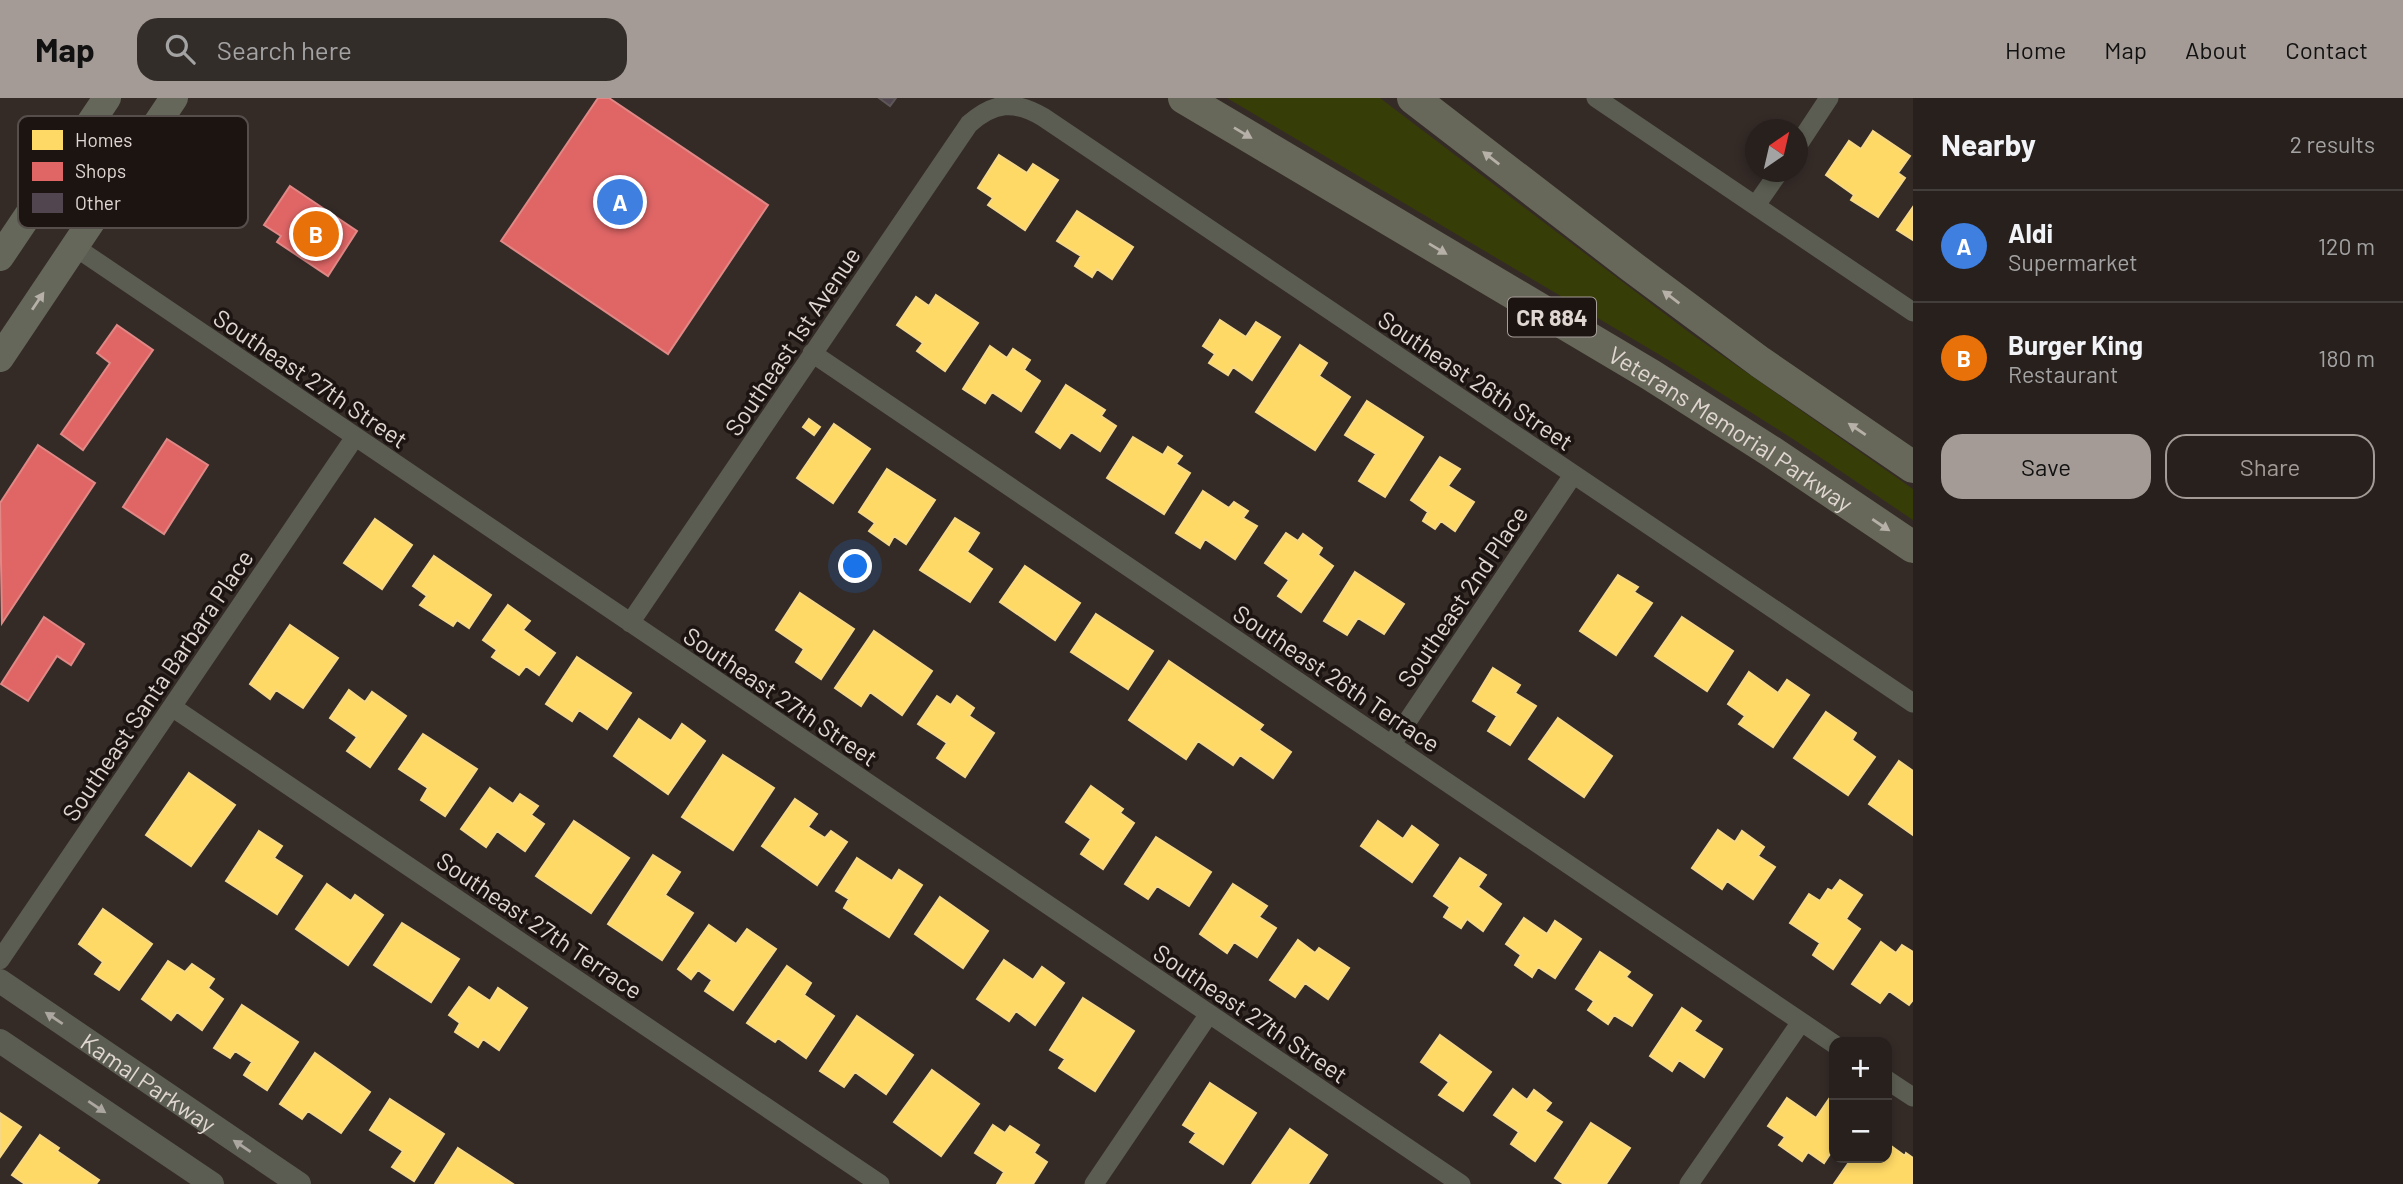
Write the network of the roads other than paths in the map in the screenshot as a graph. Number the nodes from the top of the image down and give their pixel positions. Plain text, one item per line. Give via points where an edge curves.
1 (107, 98) edge
2 (174, 98) edge
3 (1184, 98) edge
4 (1413, 98) edge
5 (1596, 98) edge
6 (1829, 98) edge
7 (1008, 105) joint
8 (95, 116) edge
9 (162, 116) edge
10 (1808, 129) edge
11 (1772, 182) edge
12 (1756, 205) junction
13 (20, 228) edge
14 (88, 228) edge
15 (75, 247) junction
16 (0, 257) edge
17 (1913, 312) edge
18 (812, 353) junction
19 (0, 358) edge
20 (355, 437) junction
21 (1913, 467) edge
22 (1573, 475) junction
23 (1913, 547) edge
24 (630, 623) junction
25 (1913, 703) edge
26 (172, 707) junction
27 (1392, 744) junction
28 (0, 960) edge
29 (0, 981) edge
30 (1209, 1014) junction
31 (1801, 1022) junction
32 (0, 1041) edge
33 (1829, 1041) edge
34 (1892, 1083) edge
35 (1913, 1097) edge
36 (212, 1184) edge
37 (299, 1184) edge
38 (880, 1184) edge
39 (1094, 1184) edge
40 (1461, 1184) edge
41 (1689, 1184) edge

1 - 8 main road
2 - 9 main road
3 -> 23 highway, Veterans Memorial Parkway / CR 884 via 1650,375
21 -> 4 highway via 1760,362
5 - 12 street
6 - 10 street
7 - 18 street, Southeast 1st Avenue via 993,107 969,124
7 - 22 street, Southeast 26th Street via 1029,108 1043,117
11 - 12 street
12 - 17 street
13 - 16 main road
14 - 15 main road
19 -> 15 main road
15 - 20 street, Southeast 27th Street
18 - 24 street, Southeast 1st Avenue
18 - 27 street, Southeast 26th Terrace
20 - 24 street, Southeast 27th Street
20 - 26 street, Southeast Santa Barbara Place
22 - 25 street, Southeast 26th Street
22 - 27 street, Southeast 2nd Place
24 - 30 street, Southeast 27th Street
26 - 28 street, Southeast Santa Barbara Place
26 - 38 street, Southeast 27th Terrace
27 - 31 street, Southeast 26th Terrace
37 -> 29 street, Kamal Parkway
30 - 39 street
30 - 40 street, Southeast 27th Street
31 - 33 street, Southeast 26th Terrace
31 - 41 street
32 -> 36 street, Kamal Parkway
34 - 35 street

